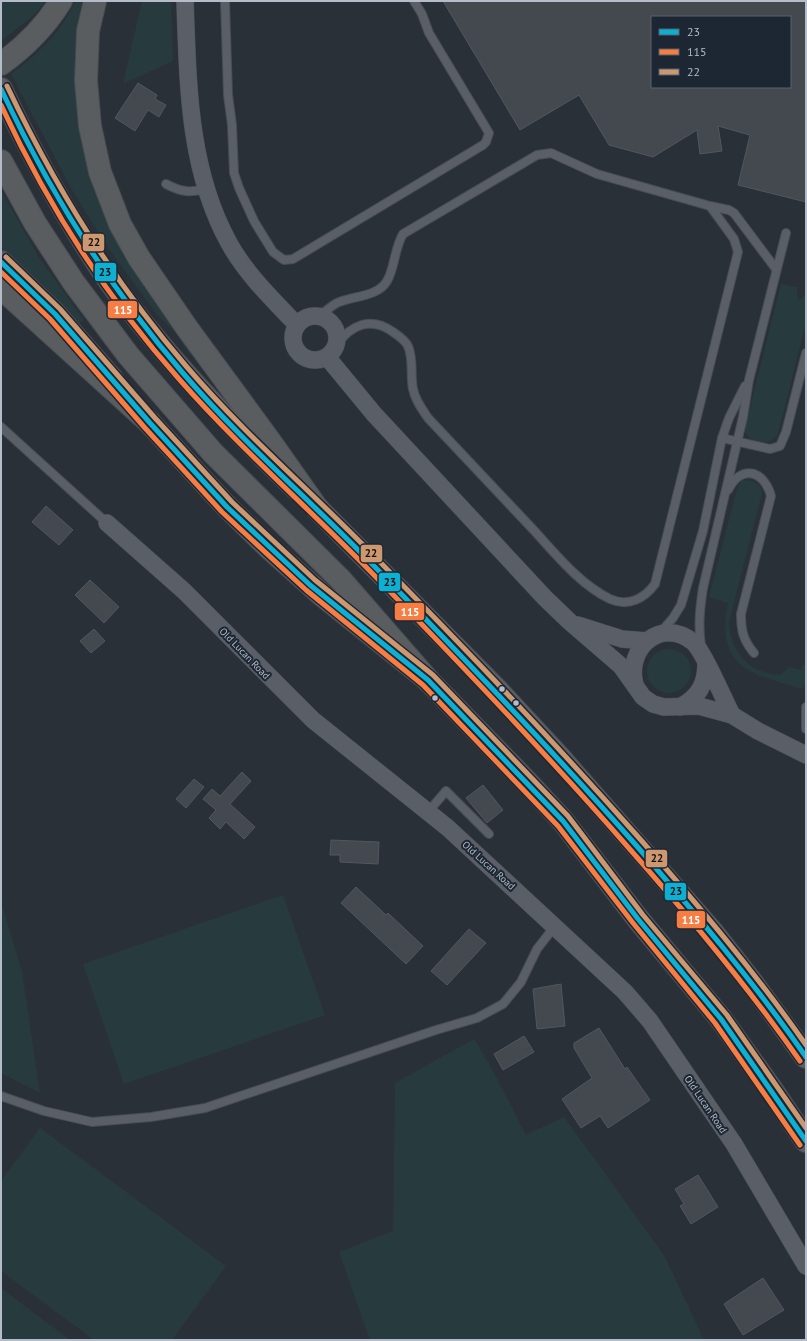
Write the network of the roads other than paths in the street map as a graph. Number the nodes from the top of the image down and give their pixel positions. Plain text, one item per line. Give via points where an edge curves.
1 (61, 1) edge
2 (94, 1) edge
3 (185, 1) edge
4 (226, 1) edge
5 (414, 1) edge
6 (1, 64) edge
7 (1, 89) edge
8 (1, 162) edge
9 (166, 184) dead end
10 (206, 190) junction
11 (710, 206) junction
12 (786, 233) dead end
13 (1, 262) edge
14 (776, 269) junction
15 (1, 288) edge
16 (320, 316) junction
17 (297, 325) junction
18 (332, 351) junction
19 (806, 353) edge
20 (749, 380) junction
21 (150, 423) junction
22 (1, 427) edge
23 (722, 438) junction
24 (737, 441) junction
25 (726, 495) junction
26 (317, 508) junction
27 (107, 523) joint
28 (570, 622) junction
29 (652, 638) junction
30 (754, 653) dead end
31 (704, 658) junction
32 (428, 680) junction
33 (636, 686) junction
34 (680, 707) junction
35 (806, 707) edge
36 (732, 715) junction
37 (806, 729) edge
38 (806, 755) edge
39 (428, 812) junction
40 (489, 834) dead end
41 (555, 926) junction
42 (806, 1057) edge
43 (1, 1096) edge
44 (806, 1141) edge
45 (806, 1266) edge

1 - 6 highway via 49,21 21,50
2 - 26 highway via 88,31 86,81 90,126 100,172 120,224 139,258 187,328
3 - 10 street via 193,132
4 - 5 lane via 228,95 234,173 244,202 258,228 273,252 284,260 293,259 486,142 489,133 429,33
7 - 26 main road via 59,200 112,285 183,373 248,442
8 - 32 highway via 35,223 128,355 213,453 340,579
9 - 10 lane via 180,191 193,193
10 - 17 street via 229,243 238,257 270,298
11 - 14 lane via 729,210 734,214
11 - 16 lane via 597,174 551,153 544,153 527,160 403,234 387,280 381,287 337,303
11 - 18 lane via 734,239 738,252 655,584 647,595 636,601 611,599 579,577 428,418 416,400 412,357 404,340 382,326 367,323 344,335
12 - 14 lane
13 - 21 main road via 55,314
14 - 20 lane
15 - 21 highway
16 - 17 street via 307,317
16 - 18 street via 335,327 337,333
17 - 18 street via 293,339 299,353 312,360
18 - 28 street via 374,414
19 - 24 lane via 786,432 780,446 770,450
20 - 23 lane via 729,418
20 - 24 lane
21 - 32 highway via 227,507 279,556 323,596
22 - 27 lane
23 - 24 lane
23 - 29 lane via 702,531 681,605 673,618
24 - 25 lane
25 - 30 lane via 734,481 747,473 762,477 771,496 742,614 741,632
25 - 31 lane via 699,611 698,629
26 - 42 highway via 464,656 561,759 713,933
27 - 39 street, Old Lucan Road via 184,591 313,720
28 - 29 street via 622,639
28 - 33 street via 622,666
29 - 31 street via 670,633 682,636 693,642
29 - 33 street via 638,650 633,662 632,674
31 - 34 street via 706,676 703,687 696,697
31 - 36 street
32 - 44 highway via 495,747 563,821 638,919 721,1019
33 - 34 street via 643,697 653,704
34 - 36 street via 699,706
35 - 37 lane
36 - 38 street
39 - 40 lane via 446,791
39 - 41 street, Old Lucan Road
41 - 43 lane via 537,949 521,982 507,999 477,1018 205,1108 151,1117 92,1122 44,1111
41 - 45 street, Old Lucan Road via 625,992 650,1021 734,1144

